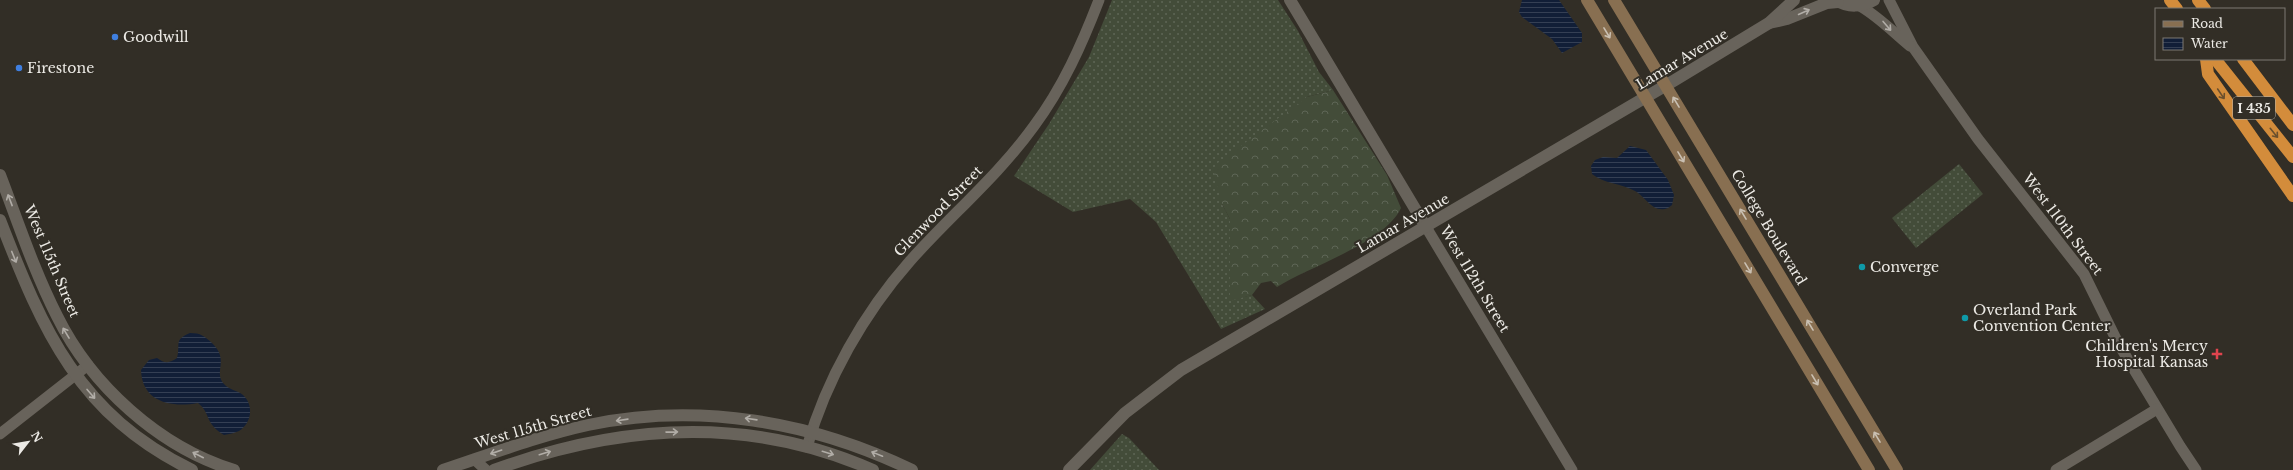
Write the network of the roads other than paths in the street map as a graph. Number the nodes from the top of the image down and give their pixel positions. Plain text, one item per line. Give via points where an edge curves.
1 (1099, 0) edge
2 (1290, 0) edge
3 (1587, 0) edge
4 (1614, 0) edge
5 (1794, 0) edge
6 (1874, 0) edge
7 (1889, 0) edge
8 (2170, 0) edge
9 (2198, 0) edge
10 (1837, 1) edge
11 (1860, 6) junction
12 (2176, 8) edge
13 (2204, 8) edge
14 (1769, 23) junction
15 (1912, 47) junction
16 (2206, 60) edge
17 (2216, 60) edge
18 (2244, 60) edge
19 (1666, 86) junction
20 (1646, 98) junction
21 (2293, 125) edge
22 (2293, 157) edge
23 (0, 175) edge
24 (2293, 196) edge
25 (0, 220) edge
26 (1426, 227) junction
27 (88, 365) junction
28 (75, 375) junction
29 (2157, 409) junction
30 (812, 431) junction
31 (0, 434) edge
32 (807, 447) junction
33 (475, 465) edge
34 (192, 470) edge
35 (234, 470) edge
36 (443, 470) edge
37 (486, 470) edge
38 (494, 470) edge
39 (873, 470) edge
40 (912, 470) edge
41 (1069, 470) edge
42 (1572, 470) edge
43 (1869, 470) edge
44 (1897, 470) edge
45 (2056, 470) edge
46 (2196, 470) edge

1 - 30 street, Glenwood Street via 1072,64 1035,125 992,177 918,252 890,285 839,368
2 - 26 street, West 112th Street
3 -> 20 main road
4 - 19 main road, College Boulevard
5 - 14 street, Lamar Avenue
6 - 11 street
7 - 15 street, West 110th Street
8 - 12 highway
9 - 13 highway
10 - 11 street
14 -> 10 street, Lamar Avenue
11 -> 15 street, West 110th Street via 1878,17
14 - 19 street, Lamar Avenue
15 - 29 street, West 110th Street via 1978,138 2084,274 2118,343
16 -> 24 highway via 2208,74
17 -> 22 highway, I 435
18 - 21 highway, I 435
19 - 20 street, Lamar Avenue
44 -> 19 main road, College Boulevard
20 - 26 street, Lamar Avenue
20 -> 43 main road
27 -> 23 street, West 115th Street via 55,312
25 -> 28 street via 43,323
26 - 41 street, Lamar Avenue via 1202,357 1162,383 1108,428
26 - 42 street, West 112th Street
27 - 28 street
35 -> 27 street, West 115th Street via 202,457 160,433 116,396
28 - 31 street
28 -> 34 street via 117,420 143,441
29 - 45 street
29 - 46 street, West 110th Street
30 - 32 street, Glenwood Street
30 -> 33 street, West 115th Street via 728,417 637,418 561,432
40 -> 30 street, West 115th Street via 866,449
38 -> 32 street, West 115th Street via 575,444 667,432 731,434
32 -> 39 street, West 115th Street
33 - 36 street, West 115th Street
33 - 37 street

